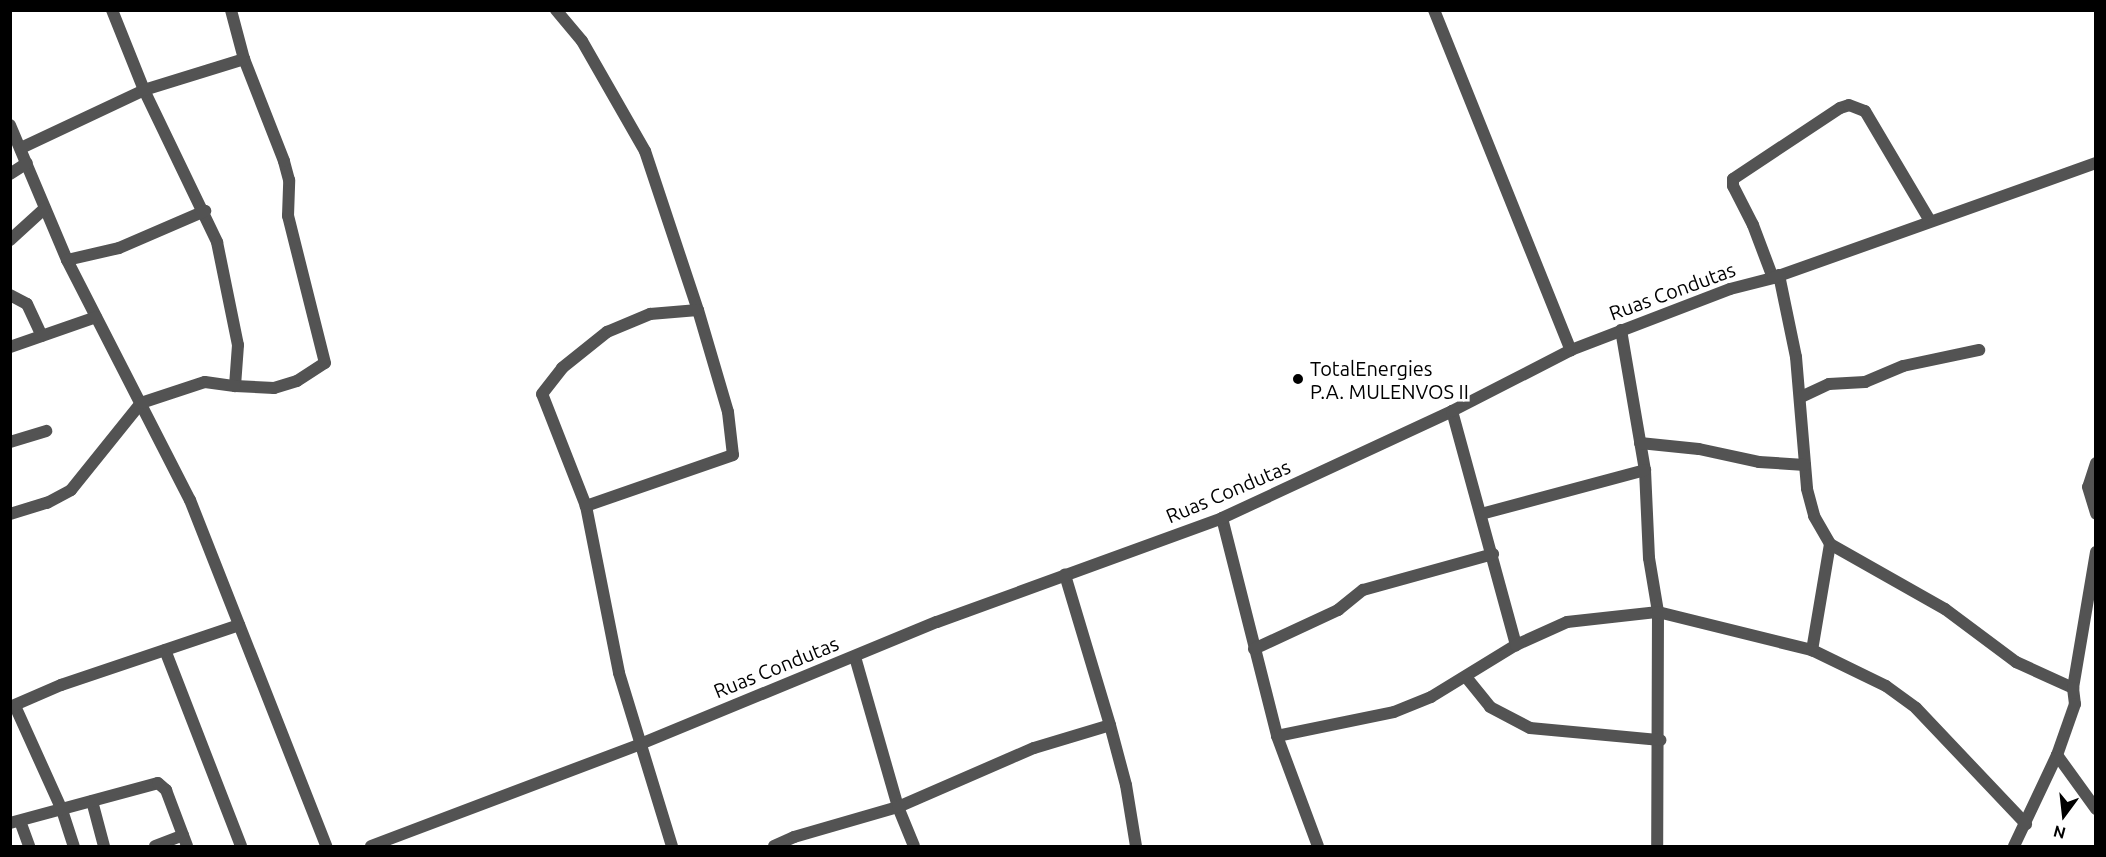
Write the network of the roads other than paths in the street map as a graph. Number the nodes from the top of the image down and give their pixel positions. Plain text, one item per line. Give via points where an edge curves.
1 (112, 10) edge
2 (231, 10) edge
3 (556, 10) edge
4 (1434, 10) edge
5 (244, 59) junction
6 (144, 90) junction
7 (10, 125) edge
8 (21, 148) junction
9 (27, 163) junction
10 (2096, 164) edge
11 (10, 174) edge
12 (45, 208) junction
13 (205, 211) junction
14 (1930, 222) junction
15 (10, 240) edge
16 (67, 260) junction
17 (1776, 276) junction
18 (10, 295) edge
19 (699, 310) junction
20 (96, 317) junction
21 (1621, 330) junction
22 (42, 336) junction
23 (10, 348) edge
24 (1571, 350) junction
25 (1979, 350) dead end
26 (236, 386) junction
27 (1801, 397) junction
28 (141, 403) junction
29 (1452, 411) junction
30 (46, 431) dead end
31 (10, 442) edge
32 (1640, 444) junction
33 (2096, 463) edge
34 (1805, 465) junction
35 (1644, 470) junction
36 (586, 506) junction
37 (10, 514) edge
38 (1481, 514) junction
39 (2096, 514) edge
40 (1222, 518) junction
41 (1830, 544) junction
42 (2096, 552) edge
43 (1493, 554) junction
44 (1065, 575) junction
45 (1658, 612) junction
46 (239, 625) junction
47 (1516, 645) junction
48 (1254, 649) junction
49 (165, 650) junction
50 (1812, 650) junction
51 (855, 657) junction
52 (1466, 676) junction
53 (2073, 688) junction
54 (13, 707) edge
55 (1110, 725) junction
56 (1276, 736) junction
57 (1660, 740) junction
58 (638, 745) junction
59 (2057, 755) junction
60 (92, 801) junction
61 (898, 807) junction
62 (2096, 809) edge
63 (62, 810) junction
64 (15, 822) edge
65 (2026, 824) junction
66 (185, 841) edge
67 (29, 846) edge
68 (74, 846) edge
69 (104, 846) edge
70 (155, 846) edge
71 (241, 846) edge
72 (326, 846) edge
73 (371, 846) edge
74 (672, 846) edge
75 (774, 846) edge
76 (914, 846) edge
77 (1136, 846) edge
78 (1318, 846) edge
79 (1658, 846) edge
80 (2014, 846) edge

1 - 6 street
2 - 5 street
3 - 19 street via 582,41 645,151
4 - 24 street
5 - 6 street
5 - 26 street via 284,161 289,180 288,216 325,363 287,384 253,389
6 - 8 street
6 - 13 street
7 - 8 street
8 - 9 street
9 - 11 street
9 - 12 street
10 - 14 street, Ruas Condutas
12 - 15 street
12 - 16 street
13 - 16 street via 119,248
13 - 26 street via 217,242 236,332
14 - 17 street, Ruas Condutas
14 - 17 street via 1865,111 1849,105 1840,108 1733,179 1732,186
16 - 20 street
17 - 21 street, Ruas Condutas
17 - 27 street
18 - 22 street via 27,304
19 - 36 street via 728,412 733,455
19 - 36 street via 650,314 607,332 562,368 542,394
20 - 22 street
20 - 28 street
21 - 24 street, Ruas Condutas
21 - 32 street
22 - 23 street
24 - 29 street, Ruas Condutas
25 - 27 street via 1903,366 1865,382 1829,384
26 - 28 street via 205,382
27 - 34 street
28 - 37 street via 71,490
28 - 46 street via 190,500
29 - 38 street
29 - 40 street, Ruas Condutas
30 - 31 street
32 - 34 street
32 - 35 street
33 - 39 street via 2088,487
34 - 41 street via 1811,510
35 - 38 street
35 - 45 street via 1649,558
36 - 58 street via 614,654
38 - 43 street
40 - 44 street, Ruas Condutas
40 - 48 street
41 - 50 street
41 - 53 street via 1945,609 2016,662
42 - 53 street
43 - 47 street
43 - 48 street via 1363,590 1338,610
44 - 51 street, Ruas Condutas
44 - 55 street
45 - 47 street via 1567,622
45 - 50 street
45 - 57 street
46 - 49 street
46 - 72 street
47 - 52 street
48 - 56 street
49 - 54 street via 61,685
49 - 71 street
50 - 65 street via 1852,666 1916,708
51 - 58 street, Ruas Condutas
51 - 61 street
52 - 56 street via 1431,697 1394,712
52 - 57 street via 1490,707 1530,728
53 - 59 street via 2075,704
54 - 63 street
55 - 61 street via 1034,748
55 - 77 street via 1126,785
56 - 78 street
57 - 79 street
58 - 73 street, Ruas Condutas
58 - 74 street
59 - 62 street
59 - 65 street
60 - 63 street
60 - 66 street via 158,783 166,790
60 - 69 street
61 - 75 street
61 - 76 street
63 - 64 street
63 - 68 street
64 - 67 street
65 - 80 street
66 - 70 street

